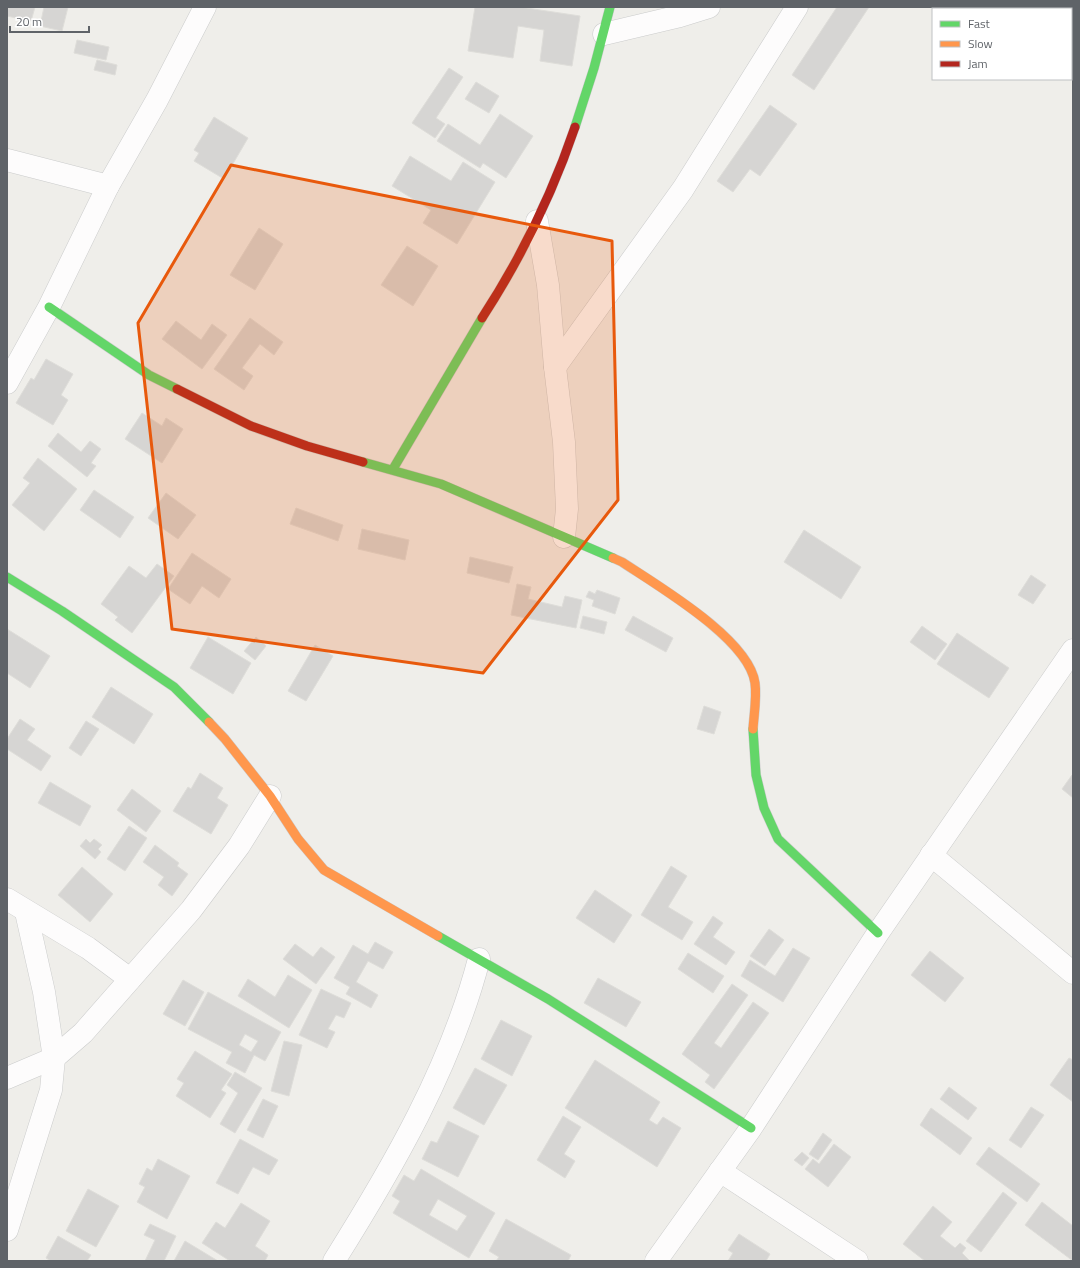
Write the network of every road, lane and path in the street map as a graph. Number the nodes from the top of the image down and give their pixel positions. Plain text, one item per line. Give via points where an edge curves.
1 (205, 7) edge
2 (610, 7) edge
3 (709, 7) edge
4 (797, 7) edge
5 (604, 34) junction
6 (7, 160) edge
7 (108, 186) junction
8 (537, 221) junction
9 (49, 307) junction
10 (555, 367) junction
11 (7, 383) edge
12 (393, 469) junction
13 (564, 537) junction
14 (7, 577) edge
15 (1073, 650) edge
16 (270, 796) junction
17 (931, 855) junction
18 (7, 899) edge
19 (26, 912) junction
20 (878, 933) junction
21 (479, 959) junction
22 (1073, 973) edge
23 (130, 979) junction
24 (54, 1058) junction
25 (7, 1078) edge
26 (751, 1128) junction
27 (720, 1171) junction
28 (7, 1230) edge
29 (334, 1261) edge
30 (656, 1261) edge
31 (857, 1261) edge

1 - 7 street via 157,100
2 - 5 street
3 - 5 street
4 - 10 street via 683,189
5 - 8 street via 570,139
6 - 7 street
7 - 9 street
8 - 10 street via 548,285
8 - 12 street via 523,250 434,396
9 - 11 street
9 - 12 street via 149,375 251,426 307,446
10 - 13 street via 567,481
12 - 13 street via 441,484
13 - 20 street via 622,562 678,598 714,626 739,650 749,664 755,683 753,730 756,775 764,808 778,839
14 - 16 street via 174,687 225,739
15 - 17 street
16 - 21 street via 298,839 324,870
16 - 23 street via 238,846 191,910
17 - 20 street
17 - 22 street
18 - 19 street
19 - 23 street via 88,948
19 - 24 street via 44,992
20 - 26 street
21 - 26 street via 548,999
21 - 29 street via 464,1011 443,1063 380,1185
23 - 24 street via 83,1034
24 - 25 street
24 - 28 street via 51,1090
26 - 27 street
27 - 30 street
27 - 31 street

